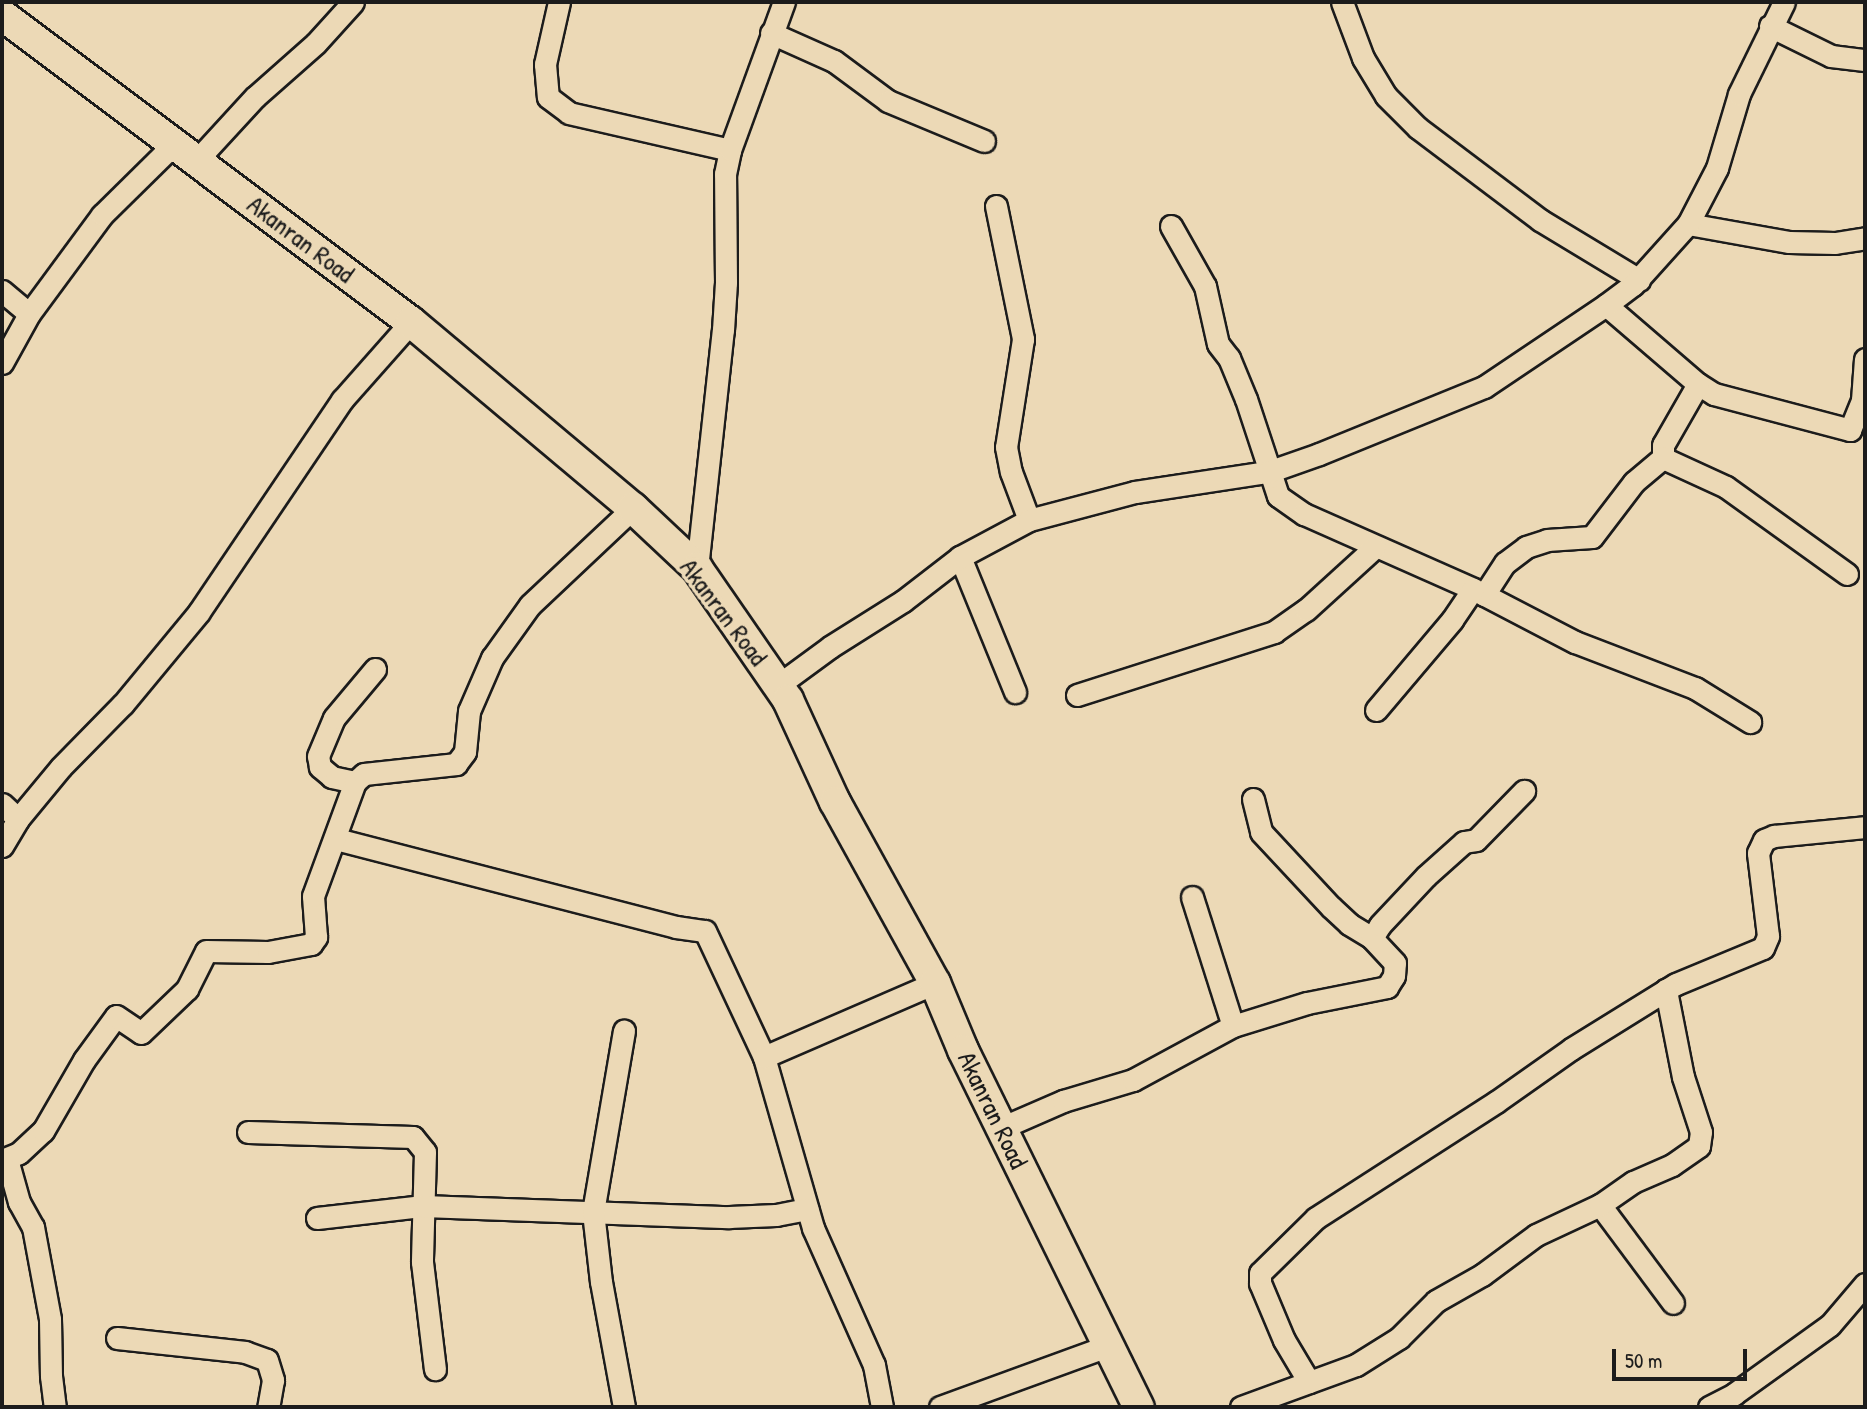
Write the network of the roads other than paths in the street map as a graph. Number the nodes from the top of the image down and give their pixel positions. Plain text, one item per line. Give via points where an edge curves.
1 (353, 2) edge
2 (559, 2) edge
3 (784, 2) edge
4 (1342, 2) edge
5 (1784, 2) edge
6 (12, 14) edge
7 (1770, 26) junction
8 (771, 33) junction
9 (1865, 60) edge
10 (984, 141) dead end
11 (730, 150) junction
12 (185, 152) junction
13 (996, 205) dead end
14 (1688, 224) junction
15 (1171, 226) dead end
16 (1865, 239) edge
17 (1639, 280) junction
18 (2, 291) edge
19 (1605, 304) junction
20 (29, 314) junction
21 (411, 322) junction
22 (1865, 359) edge
23 (2, 363) edge
24 (1698, 384) junction
25 (1663, 458) junction
26 (1268, 472) junction
27 (633, 508) junction
28 (1029, 520) junction
29 (1374, 548) junction
30 (960, 558) junction
31 (697, 568) junction
32 (1847, 574) dead end
33 (1478, 592) junction
34 (375, 669) dead end
35 (777, 686) junction
36 (1015, 692) dead end
37 (1077, 695) dead end
38 (1376, 710) dead end
39 (1750, 722) dead end
40 (355, 782) junction
41 (1524, 791) dead end
42 (1253, 799) dead end
43 (2, 803) edge
44 (18, 819) junction
45 (1865, 827) edge
46 (336, 839) junction
47 (2, 846) edge
48 (1192, 897) dead end
49 (1372, 938) junction
50 (935, 983) junction
51 (1666, 990) junction
52 (1233, 1026) junction
53 (624, 1031) dead end
54 (764, 1056) junction
55 (1001, 1128) junction
56 (248, 1132) dead end
57 (4, 1160) edge
58 (1600, 1205) junction
59 (423, 1206) junction
60 (807, 1209) junction
61 (593, 1212) junction
62 (317, 1218) dead end
63 (1865, 1284) edge
64 (1673, 1303) dead end
65 (117, 1338) dead end
66 (1108, 1346) junction
67 (435, 1369) dead end
68 (1309, 1382) junction
69 (1738, 1401) edge
70 (55, 1407) edge
71 (268, 1407) edge
72 (624, 1407) edge
73 (882, 1407) edge
74 (940, 1407) edge
75 (1139, 1407) edge
76 (1241, 1407) edge
77 (1709, 1407) edge

1 - 12 street via 316,43
2 - 11 street via 545,64 548,97 569,113
3 - 8 street
4 - 17 street via 1369,68 1387,96 1418,128 1540,220
5 - 7 street
6 - 12 main road, Akanran Road
7 - 9 street via 1831,56
7 - 14 street via 1739,94 1717,168
8 - 10 street via 834,61 888,101
8 - 11 street
11 - 31 street via 725,174 726,282 719,381
12 - 20 street via 102,215
12 - 21 main road, Akanran Road
13 - 28 street via 1023,339 1006,447
14 - 16 street via 1789,242
14 - 17 street
15 - 26 street via 1205,286 1217,344 1229,358 1246,399
17 - 19 street
18 - 20 street
19 - 24 street
19 - 26 street via 1484,387
20 - 23 street
21 - 27 main road, Akanran Road
21 - 44 street via 342,400 199,612
22 - 24 street via 1862,400 1850,430 1714,394
24 - 25 street via 1663,445
25 - 32 street via 1726,487
25 - 33 street via 1634,482 1592,537 1548,540 1526,547
26 - 28 street via 1136,492
26 - 29 street via 1278,496
27 - 31 main road, Akanran Road
27 - 40 street via 530,605 492,658 469,711 465,751 456,764 364,774
28 - 30 street
29 - 33 street
29 - 37 street via 1306,610 1274,632
30 - 35 street
30 - 36 street
31 - 35 main road, Akanran Road
33 - 38 street
33 - 39 street via 1575,642 1695,688
34 - 40 street via 334,718 318,756 320,768 332,777
35 - 50 main road, Akanran Road
40 - 46 street
41 - 49 street via 1476,840 1464,842 1426,876
42 - 49 street via 1261,832 1340,916
43 - 44 street
44 - 47 street
45 - 51 street via 1774,835 1764,841 1758,853 1767,943
46 - 54 street via 705,931
46 - 57 street via 313,896 316,937 311,943 268,952 206,951 187,989 141,1033 116,1016 43,1130 19,1153
48 - 52 street
49 - 52 street via 1395,963 1387,987 1307,1003
50 - 54 street
50 - 55 main road, Akanran Road
51 - 58 street via 1683,1077 1701,1132 1699,1146
51 - 68 street via 1316,1218 1260,1273 1284,1340
52 - 55 street via 1133,1080 1063,1101
53 - 61 street
54 - 60 street
55 - 66 main road, Akanran Road
56 - 59 street via 413,1137 425,1152
57 - 70 street via 33,1227 50,1319
58 - 64 street
58 - 68 street via 1536,1235 1482,1275 1436,1301 1399,1338 1356,1365
59 - 61 street
59 - 62 street
59 - 67 street via 422,1262
60 - 61 street via 759,1217
60 - 73 street via 874,1365
61 - 72 street
63 - 69 street via 1830,1325
65 - 71 street via 244,1352 267,1360 273,1380
66 - 74 street
66 - 75 main road, Akanran Road
68 - 76 street
69 - 77 street

